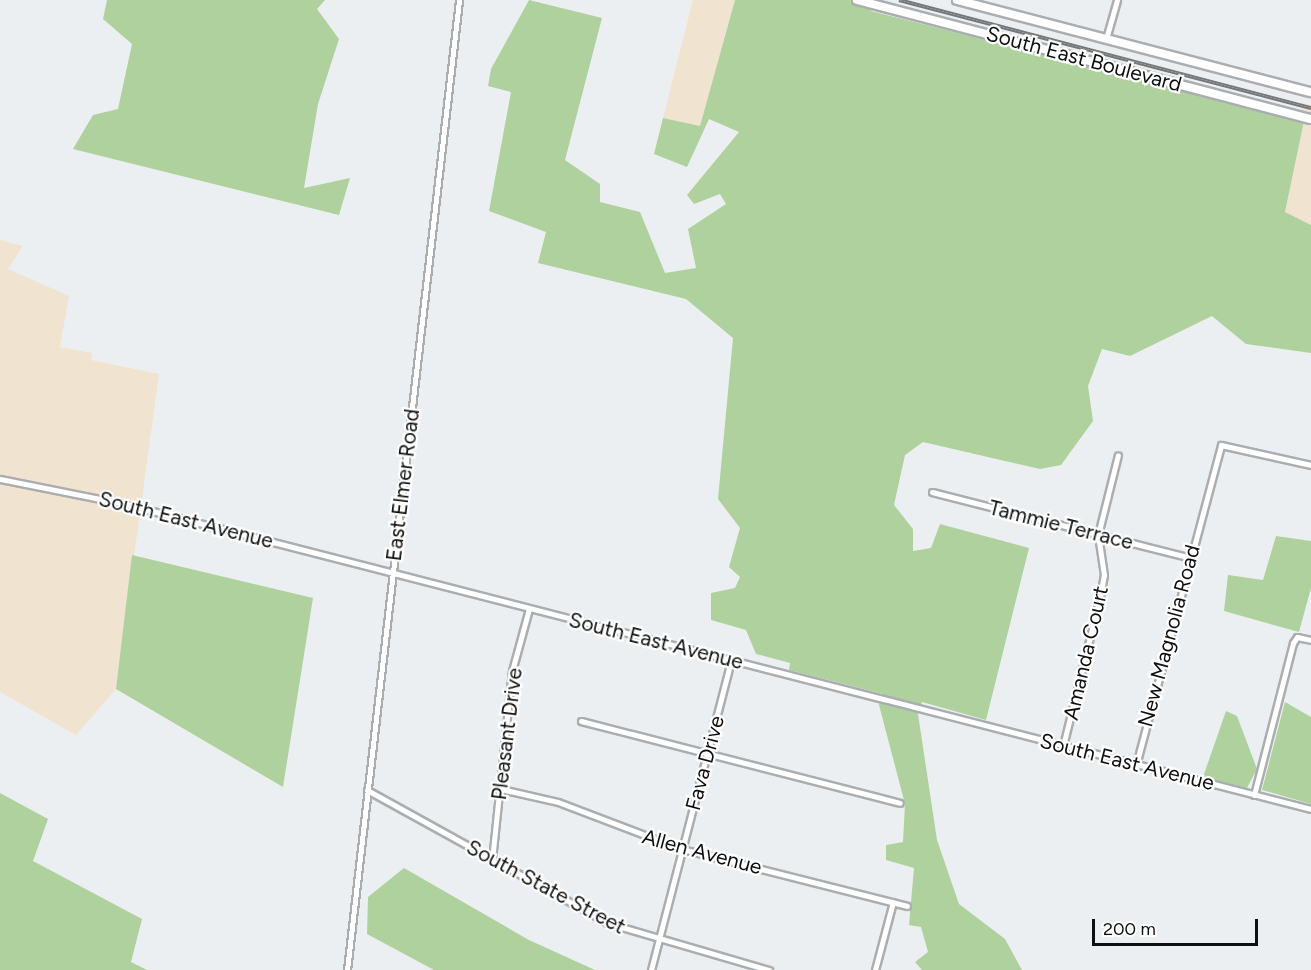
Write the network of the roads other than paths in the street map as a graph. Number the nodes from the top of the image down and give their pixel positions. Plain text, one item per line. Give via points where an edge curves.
1 (459, 0) edge
2 (857, 0) edge
3 (957, 0) edge
4 (1117, 0) edge
5 (1106, 39) junction
6 (1311, 92) edge
7 (1311, 118) edge
8 (1118, 455) dead end
9 (1311, 465) edge
10 (0, 479) edge
11 (932, 492) dead end
12 (1098, 535) junction
13 (1190, 558) junction
14 (392, 573) junction
15 (529, 609) junction
16 (1311, 640) edge
17 (732, 661) junction
18 (581, 721) dead end
19 (1063, 746) junction
20 (707, 754) junction
21 (1136, 765) junction
22 (501, 789) junction
23 (367, 790) junction
24 (1254, 795) junction
25 (900, 803) dead end
26 (1311, 809) edge
27 (682, 849) junction
28 (492, 860) junction
29 (893, 902) junction
30 (907, 906) dead end
31 (658, 941) junction
32 (346, 970) edge
33 (651, 970) edge
34 (765, 970) edge
35 (875, 970) edge

1 - 14 street, East Elmer Road
2 - 7 main road, South East Boulevard
3 - 5 main road
4 - 5 street
5 - 6 main road
8 - 12 street, Amanda Court
9 - 13 street, New Magnolia Road via 1223,443
10 - 14 street, South East Avenue via 110,500
11 - 12 street, Tammie Terrace
12 - 13 street, Tammie Terrace
12 - 19 street, Amanda Court via 1104,574
13 - 21 street, New Magnolia Road
14 - 15 street, South East Avenue
14 - 23 street, East Elmer Road
15 - 17 street, South East Avenue
15 - 22 street, Pleasant Drive via 512,671
16 - 24 street via 1295,639
17 - 19 street, South East Avenue
17 - 20 street, Fava Drive
18 - 20 street
19 - 21 street, South East Avenue
20 - 25 street
20 - 27 street, Fava Drive
21 - 24 street, South East Avenue
22 - 27 street, Allen Avenue via 558,802
22 - 28 street, Pleasant Drive
23 - 28 street, South State Street
23 - 32 street, East Elmer Road
24 - 26 street, South East Avenue
27 - 29 street, Allen Avenue
27 - 31 street, Fava Drive
28 - 31 street, South State Street via 608,924
29 - 30 street, Allen Avenue
29 - 35 street
31 - 33 street, Fava Drive
31 - 34 street, South State Street

